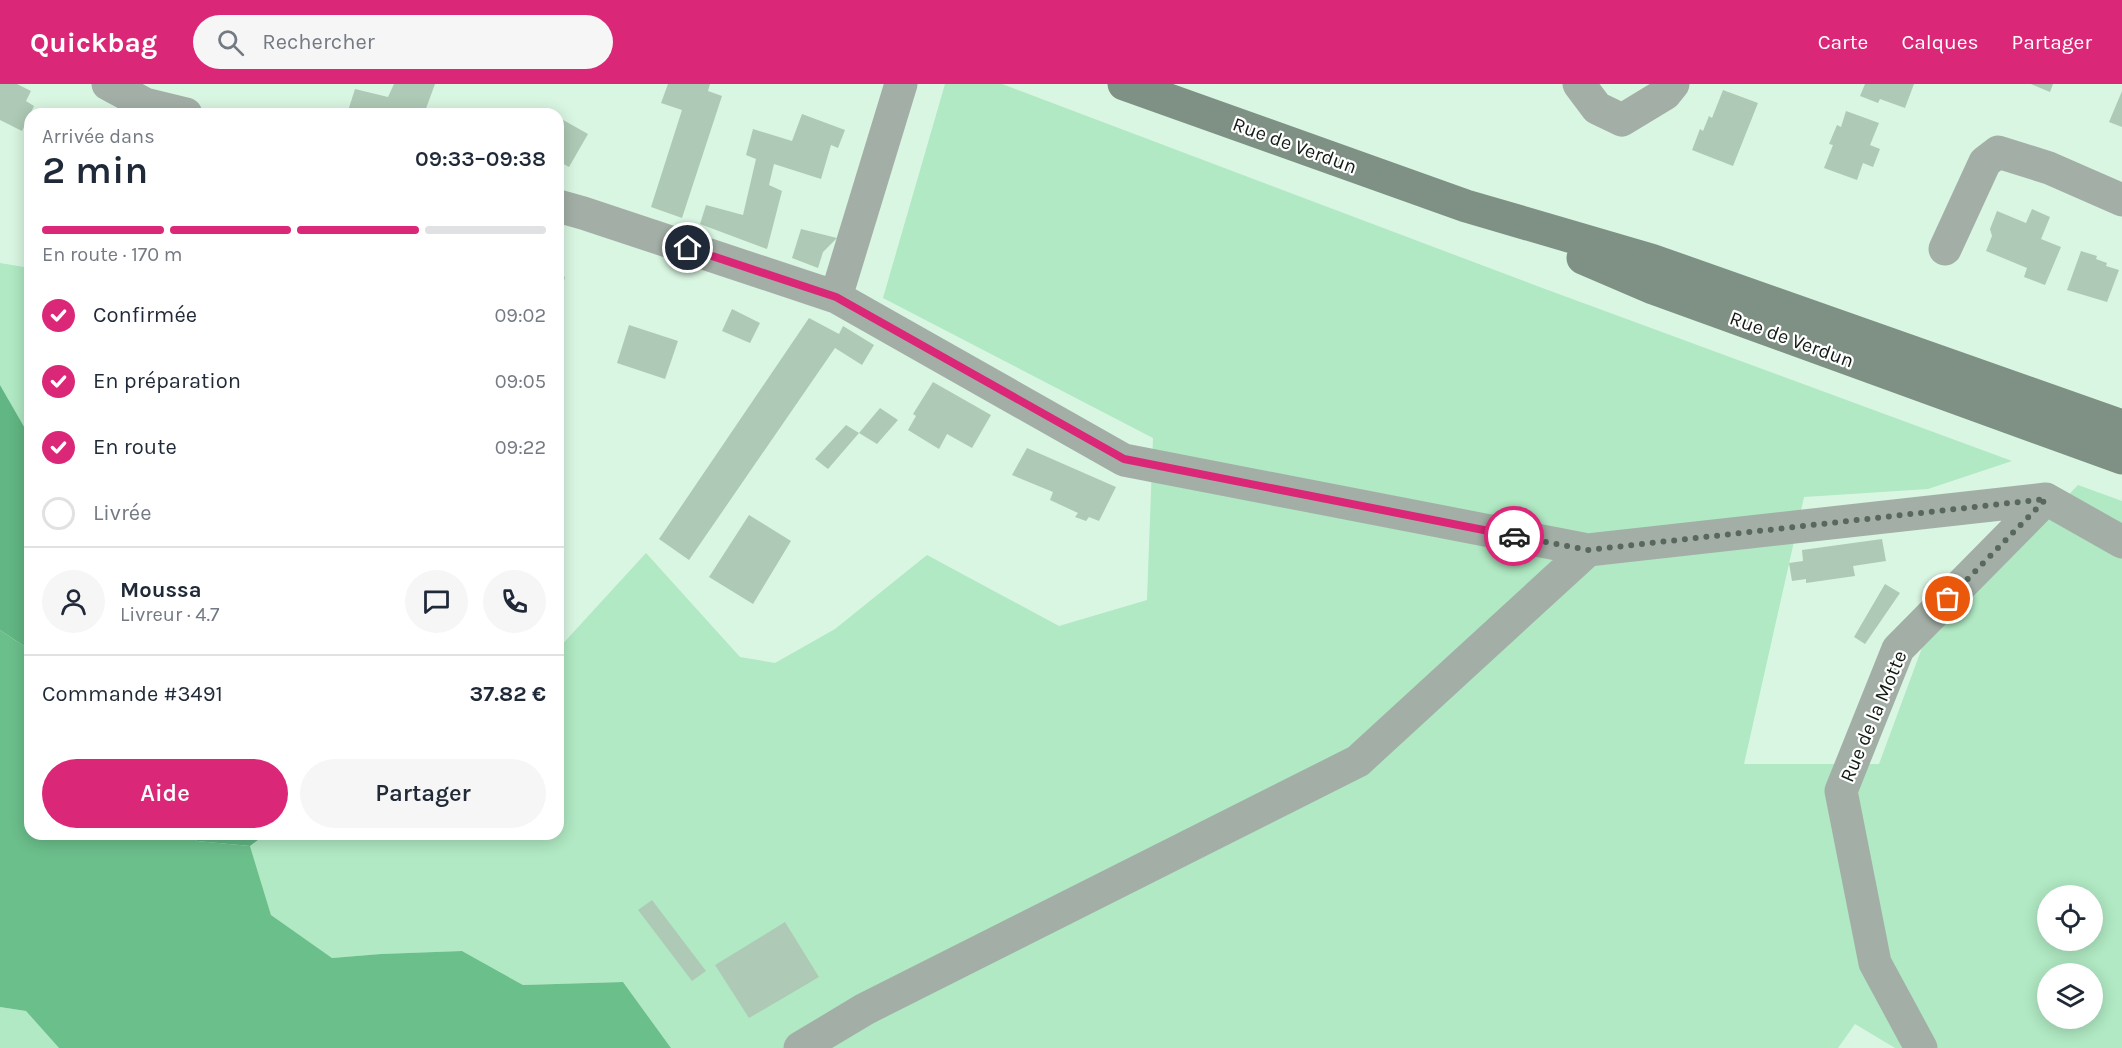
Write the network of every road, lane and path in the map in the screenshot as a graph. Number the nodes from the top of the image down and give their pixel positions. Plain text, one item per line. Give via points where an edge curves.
1 (108, 84) edge
2 (901, 84) edge
3 (1124, 84) edge
4 (1579, 84) edge
5 (1674, 84) edge
6 (161, 108) edge
7 (2122, 200) edge
8 (1466, 206) junction
9 (564, 208) edge
10 (1945, 249) dead end
11 (836, 297) junction
12 (2122, 426) edge
13 (2122, 458) edge
14 (2046, 499) junction
15 (2122, 542) edge
16 (1588, 550) junction
17 (800, 1048) edge
18 (1921, 1048) edge

1 - 6 street via 145,104
2 - 11 street
3 - 8 main road, Rue de Verdun
4 - 5 street via 1597,108 1622,120 1665,94
7 - 10 street via 2049,168 1998,152 1985,162
8 - 12 main road, Rue de Verdun via 1651,260
8 - 13 main road, Rue de Verdun via 1653,288
9 - 11 street
11 - 16 street via 1124,459
14 - 15 street
14 - 16 street
14 - 18 street, Rue de la Motte via 1898,649 1841,790 1875,963
16 - 17 street via 1358,761 865,1009

